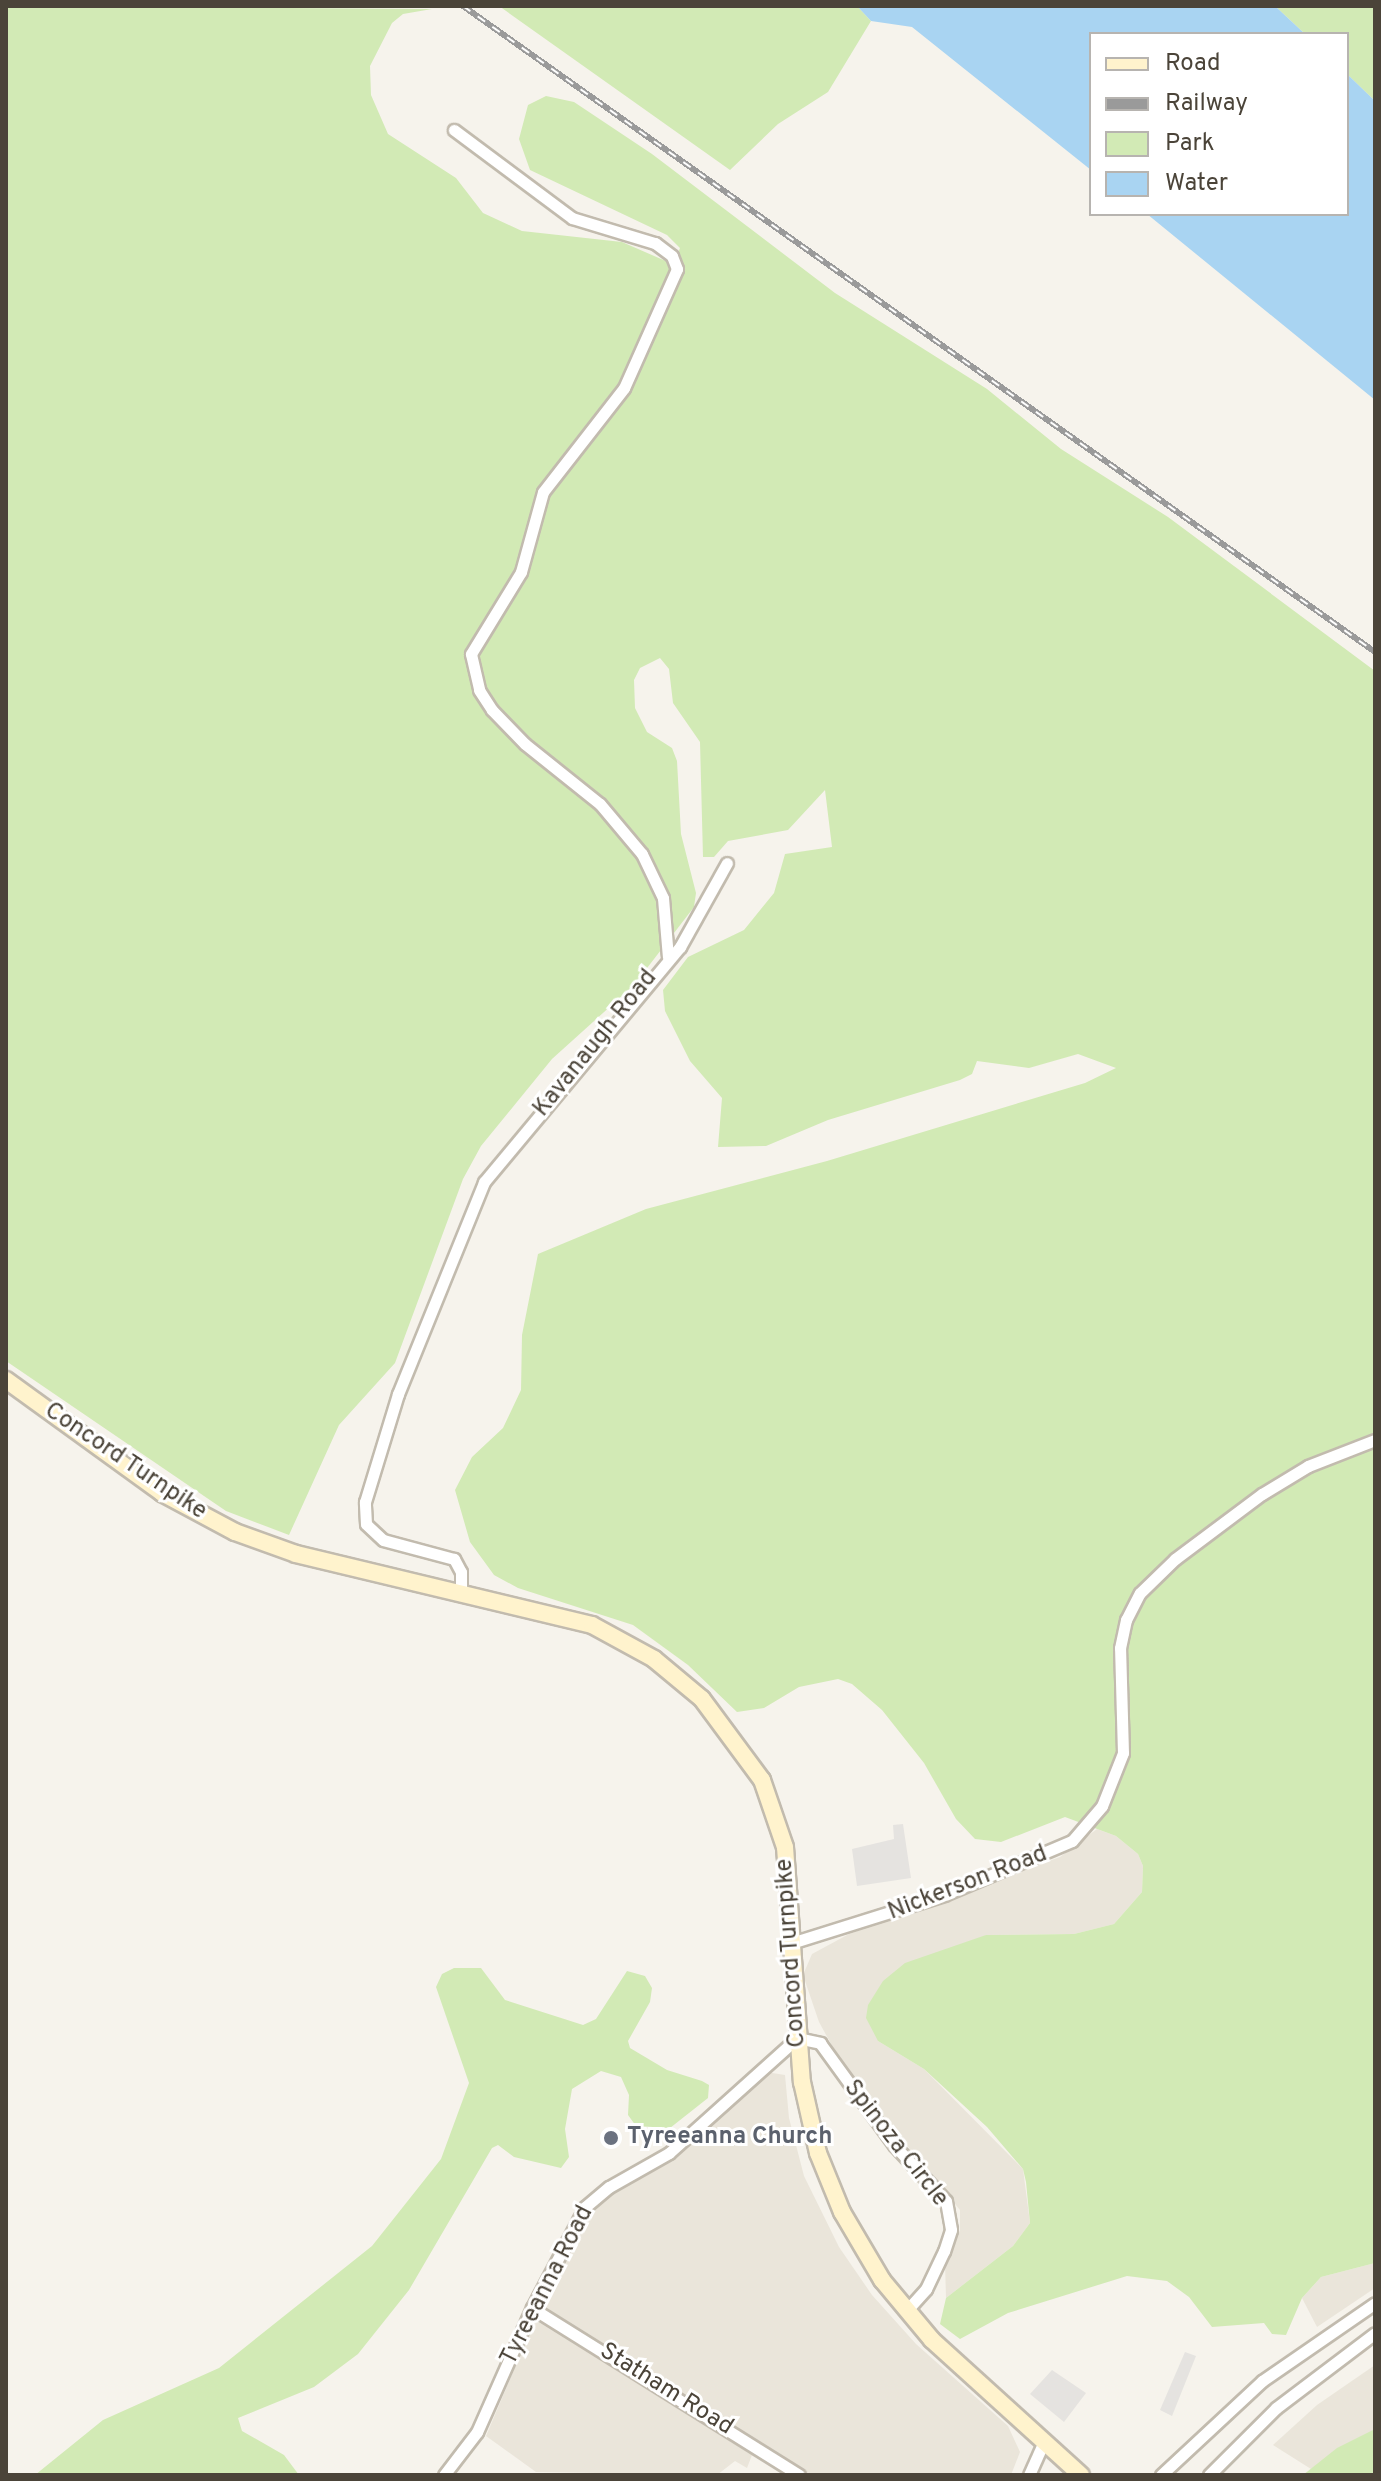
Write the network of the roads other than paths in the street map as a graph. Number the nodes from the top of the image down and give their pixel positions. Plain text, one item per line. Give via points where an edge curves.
1 (454, 130) dead end
2 (727, 863) dead end
3 (668, 957) junction
4 (6, 1380) edge
5 (1375, 1440) edge
6 (461, 1591) junction
7 (794, 1942) junction
8 (797, 2038) junction
9 (1375, 2303) edge
10 (532, 2308) junction
11 (906, 2311) junction
12 (1375, 2333) edge
13 (1044, 2441) junction
14 (444, 2475) edge
15 (799, 2475) edge
16 (1029, 2475) edge
17 (1081, 2475) edge
18 (1161, 2475) edge
19 (1209, 2475) edge

1 - 3 street, Kavanaugh Road via 562,212 589,226 655,243 672,256 677,269 624,388 543,492 521,572 471,654 479,690 492,710 600,804 642,854 663,898
2 - 3 street via 690,933
3 - 6 street, Kavanaugh Road via 484,1182 385,1432 365,1502 366,1524 383,1540 454,1559 461,1572
4 - 6 street, Concord Turnpike via 162,1493 235,1532 296,1554
5 - 7 street, Nickerson Road via 1308,1466 1262,1494 1175,1559 1140,1593 1120,1648 1123,1753 1102,1806 1072,1841 944,1895
6 - 7 street, Concord Turnpike via 592,1625 654,1659 702,1699 746,1754 774,1808 789,1863
7 - 8 street, Concord Turnpike
8 - 10 street, Tyreeanna Road via 669,2153 595,2196 576,2220
8 - 11 street, Concord Turnpike via 808,2117 827,2178 859,2246
8 - 11 street, Spinoza Circle via 820,2043 894,2145 946,2201 951,2230 944,2251 926,2289
9 - 18 street via 1262,2381
10 - 14 street, Tyreeanna Road via 477,2432
10 - 15 street, Statham Road
11 - 13 street, Concord Turnpike
12 - 19 street via 1276,2408
13 - 16 street
13 - 17 street, Concord Turnpike

